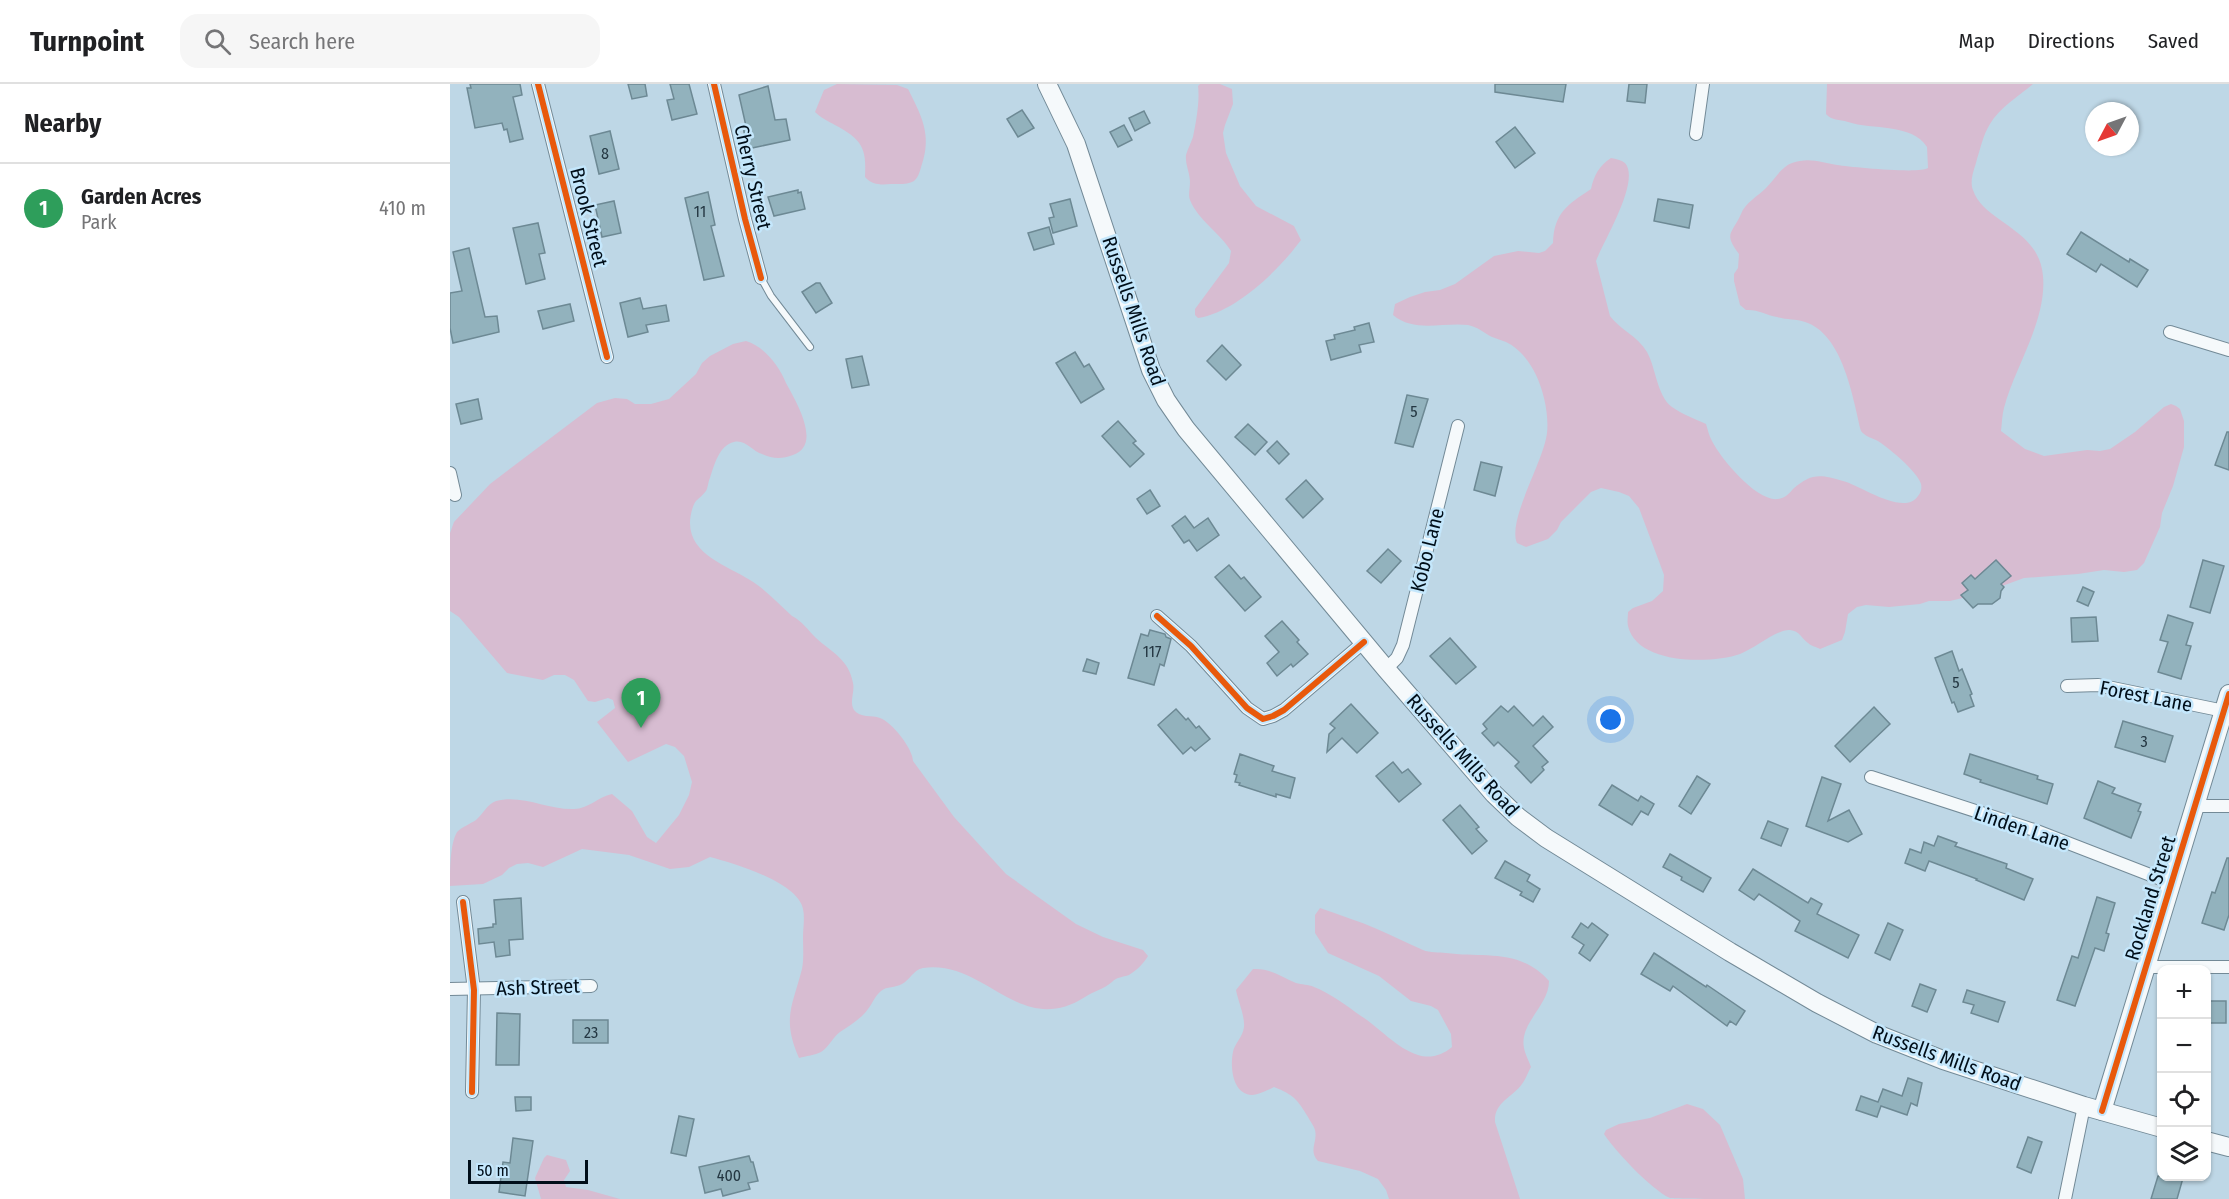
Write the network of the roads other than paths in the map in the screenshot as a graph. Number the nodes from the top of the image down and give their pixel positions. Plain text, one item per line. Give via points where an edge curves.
1 (538, 84) edge
2 (714, 84) edge
3 (1047, 84) edge
4 (1703, 84) edge
5 (1696, 134) dead end
6 (761, 278) joint
7 (2170, 332) dead end
8 (810, 347) dead end
9 (2229, 350) edge
10 (607, 357) dead end
11 (1458, 426) dead end
12 (450, 473) edge
13 (455, 495) dead end
14 (1157, 616) dead end
15 (1364, 642) junction
16 (1386, 669) junction
17 (2067, 686) dead end
18 (2226, 703) edge
19 (1871, 777) dead end
20 (2195, 806) junction
21 (2229, 806) edge
22 (2171, 883) junction
23 (463, 902) dead end
24 (2146, 967) junction
25 (2229, 967) edge
26 (591, 986) dead end
27 (450, 989) edge
28 (474, 990) junction
29 (472, 1092) dead end
30 (2084, 1106) junction
31 (2102, 1111) junction
32 (2158, 1127) edge
33 (2211, 1142) edge
34 (2229, 1147) edge
35 (2065, 1199) edge

1 - 10 street, Brook Street
2 - 6 street, Cherry Street
3 - 15 main road, Russells Mills Road via 1079,153 1157,385 1197,442
4 - 5 street
6 - 8 lane
7 - 9 street
11 - 16 street, Kobo Lane via 1403,645
12 - 13 street
14 - 15 street via 1191,646 1247,708 1263,719 1284,710
15 - 16 main road, Russells Mills Road
16 - 30 main road, Russells Mills Road via 1494,794 1532,828 1575,856 1856,1024 1922,1053
17 - 18 street, Forest Lane via 2098,685
18 - 20 main road, Rockland Street
19 - 22 street, Linden Lane via 2037,831
20 - 21 street
20 - 22 main road, Rockland Street
22 - 24 main road, Rockland Street
23 - 28 street
24 - 25 street
24 - 31 main road, Rockland Street
26 - 28 street, Ash Street
27 - 28 street, Ash Street
28 - 29 street
30 - 31 main road, Russells Mills Road
30 - 35 street
31 - 32 main road, Russells Mills Road
33 - 34 main road

